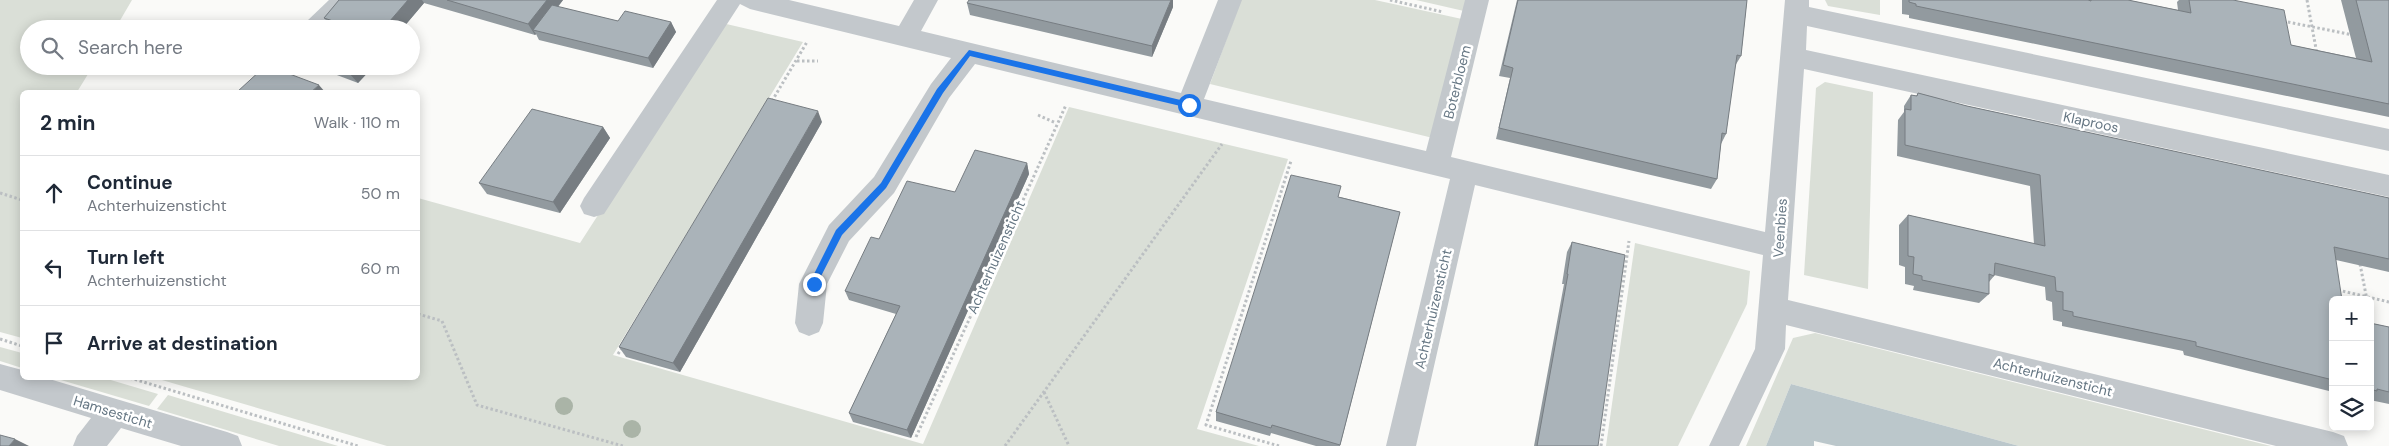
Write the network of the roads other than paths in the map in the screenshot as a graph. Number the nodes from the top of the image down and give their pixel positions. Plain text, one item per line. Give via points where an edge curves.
1 (344, 0) edge
2 (730, 0) edge
3 (750, 0) edge
4 (926, 0) edge
5 (1230, 0) edge
6 (1797, 7) edge
7 (1475, 9) edge
8 (324, 20) edge
9 (905, 38) junction
10 (969, 53) junction
11 (1793, 57) junction
12 (1189, 105) junction
13 (2389, 140) edge
14 (1436, 164) junction
15 (1465, 171) junction
16 (2389, 186) edge
17 (594, 206) dead end
18 (1779, 247) junction
19 (1774, 309) junction
20 (809, 323) dead end
21 (0, 377) edge
22 (116, 412) junction
23 (88, 446) edge
24 (227, 446) edge
25 (1401, 446) edge
26 (1724, 446) edge
27 (2333, 446) edge

1 - 8 street
2 - 17 street
3 - 9 street
4 - 9 street
5 - 12 street
6 - 11 street, Veenbies
6 - 13 street
7 - 14 street, Boterbloem
9 - 10 street
10 - 12 street
10 - 20 street via 940,91 884,185 839,233 814,284
11 - 16 street, Klaproos
11 - 18 street, Veenbies
12 - 14 street
14 - 15 street
15 - 18 street
15 - 25 street, Achterhuizensticht
18 - 19 street, Veenbies
19 - 26 street, Veenbies via 1770,349
19 - 27 street, Achterhuizensticht
21 - 22 street, Hamsesticht
22 - 23 street
22 - 24 street, Hamsesticht

